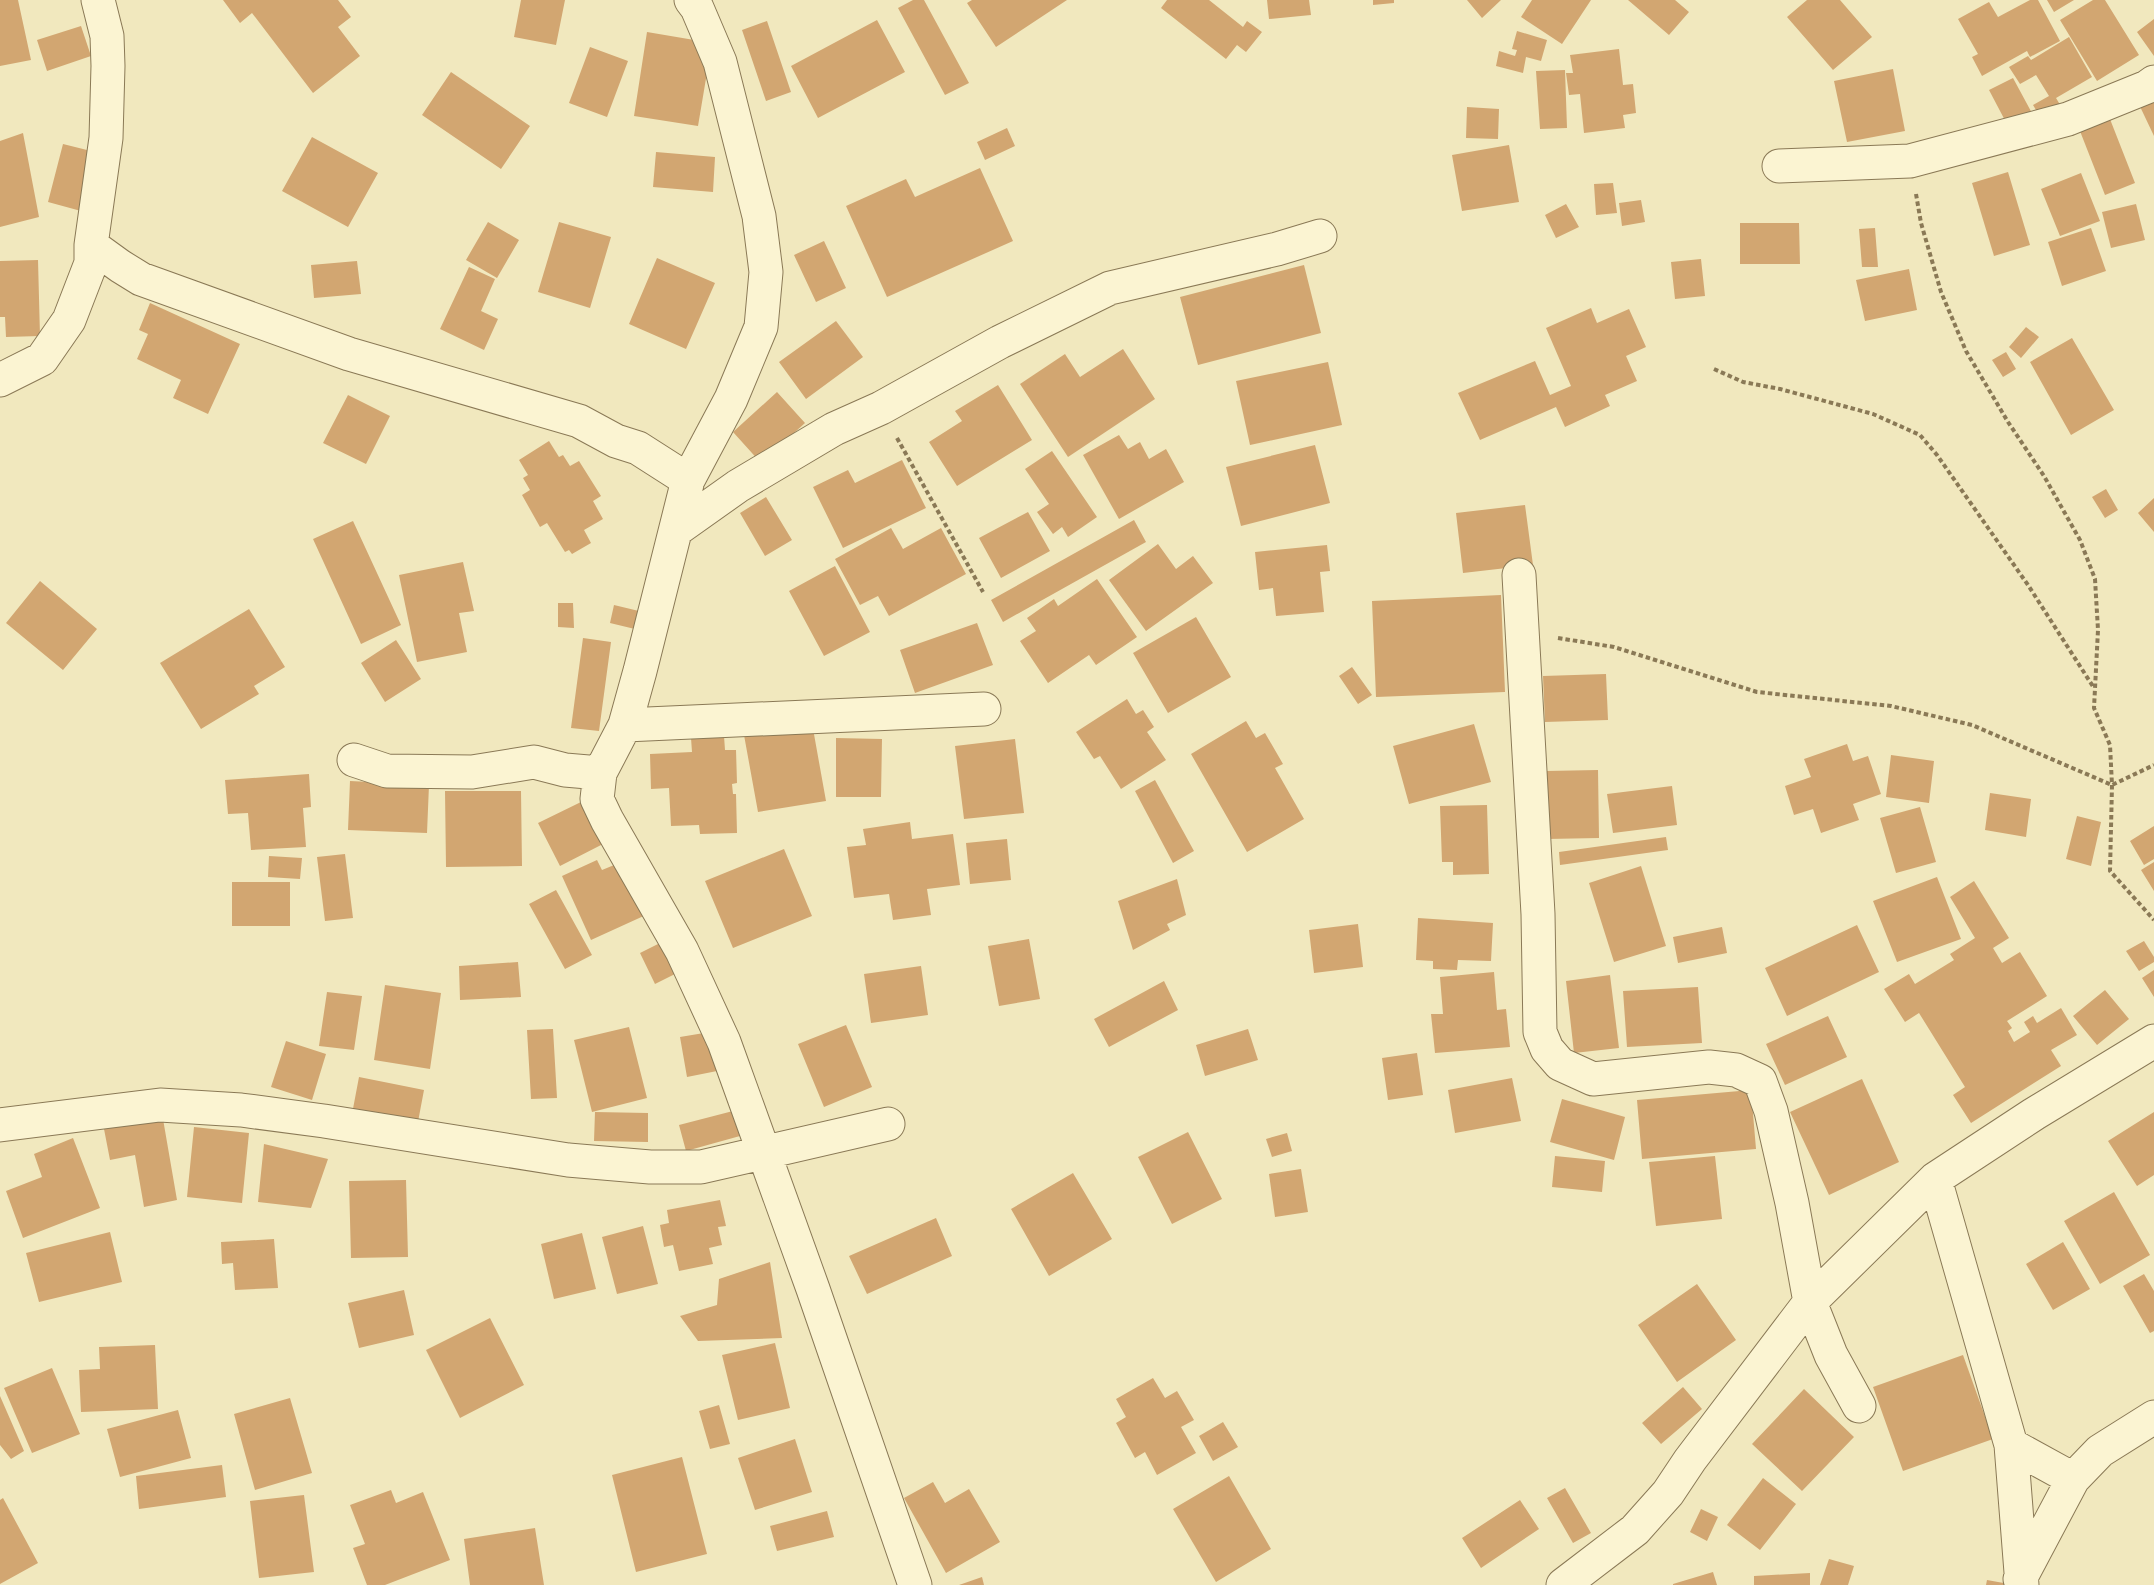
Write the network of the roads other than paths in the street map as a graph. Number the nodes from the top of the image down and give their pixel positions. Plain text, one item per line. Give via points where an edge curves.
1 (98, 0) edge
2 (701, 3) edge
3 (2154, 81) edge
4 (1779, 166) dead end
5 (1320, 236) dead end
6 (91, 245) junction
7 (0, 380) edge
8 (688, 480) junction
9 (676, 530) junction
10 (1519, 574) dead end
11 (984, 709) dead end
12 (625, 725) junction
13 (354, 760) dead end
14 (600, 773) junction
15 (2154, 1041) edge
16 (888, 1124) dead end
17 (0, 1125) edge
18 (763, 1152) junction
19 (1935, 1179) junction
20 (1810, 1302) junction
21 (1859, 1406) dead end
22 (2154, 1417) edge
23 (2011, 1445) junction
24 (2073, 1479) junction
25 (2021, 1582) edge
26 (1568, 1584) edge
27 (915, 1585) edge

1 - 6 street via 107,36 108,66 105,138
2 - 8 street via 759,216 766,272 761,327 731,399
3 - 4 street via 2068,119 1910,160
5 - 9 street via 1110,288 834,429 738,486
6 - 7 street via 91,264 69,320 42,359
6 - 8 street via 141,279 349,354 579,421 638,448
8 - 9 street
9 - 12 street
10 - 20 street via 1538,914 1540,1032 1547,1049 1560,1064 1593,1079 1709,1067 1736,1070 1760,1081 1771,1111 1792,1203
11 - 12 street
12 - 14 street
13 - 14 street via 387,771 472,772 534,762
14 - 18 street via 597,799 686,962 724,1042
15 - 19 street
16 - 18 street
17 - 18 street via 160,1105 241,1110 568,1160 650,1167 701,1167
18 - 27 street
19 - 20 street
19 - 23 street
20 - 21 street via 1831,1355
20 - 26 street via 1668,1492 1635,1530
22 - 24 street via 2100,1451
23 - 24 street
23 - 25 street
24 - 25 street

